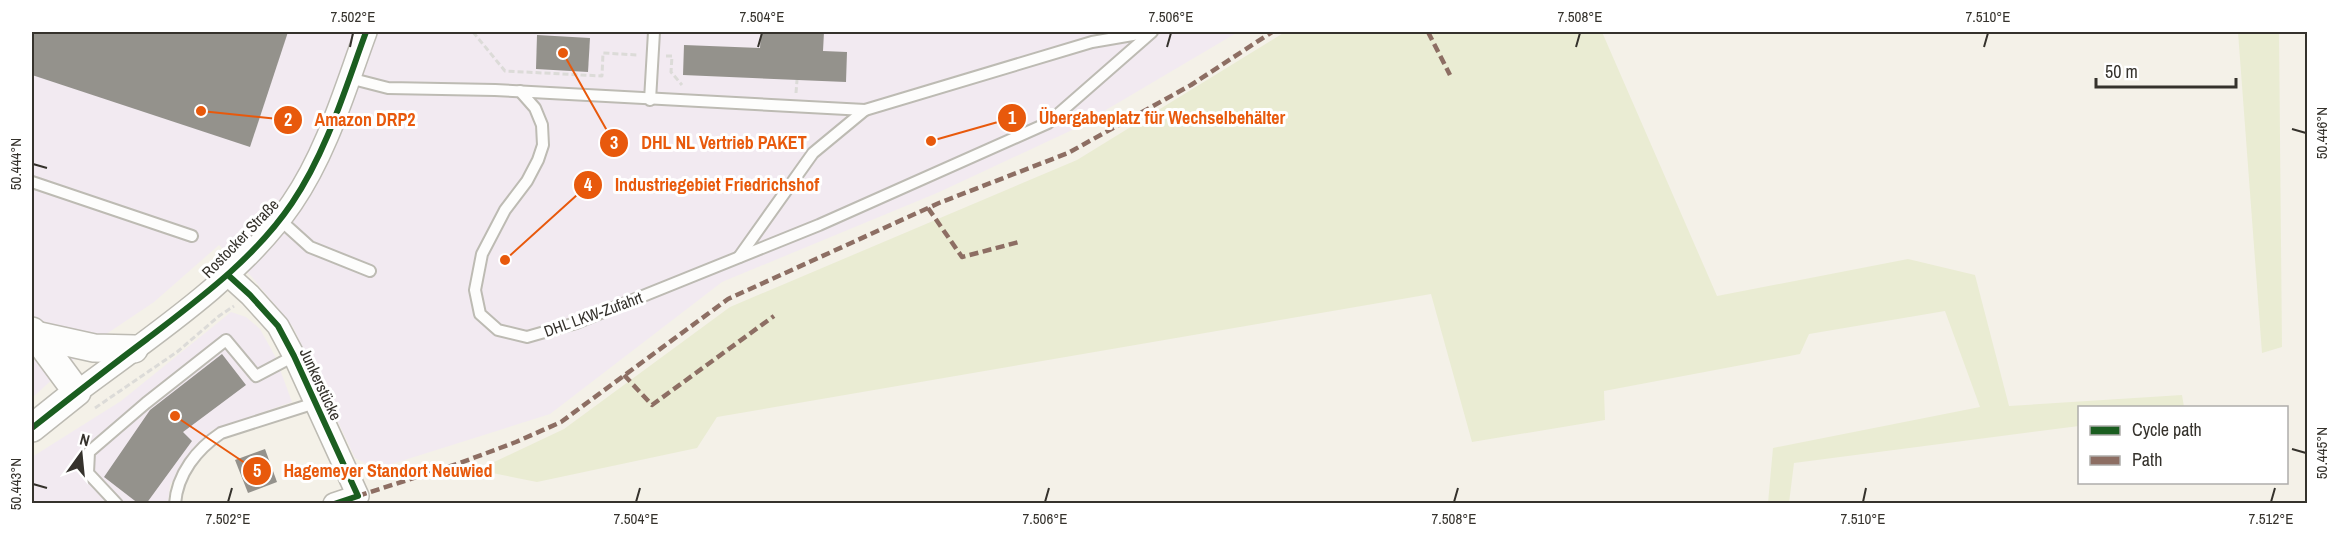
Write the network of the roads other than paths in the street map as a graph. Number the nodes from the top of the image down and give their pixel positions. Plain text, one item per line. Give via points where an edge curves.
1 (366, 32) edge
2 (654, 32) edge
3 (1151, 32) edge
4 (349, 78) junction
5 (519, 91) junction
6 (650, 100) junction
7 (866, 110) junction
8 (32, 182) edge
9 (279, 219) junction
10 (192, 236) dead end
11 (739, 258) junction
12 (370, 271) dead end
13 (228, 275) junction
14 (33, 333) edge
15 (134, 349) junction
16 (294, 356) junction
17 (83, 402) junction
18 (315, 403) junction
19 (32, 428) edge
20 (117, 504) edge
21 (175, 504) edge
22 (334, 504) edge

1 - 4 street, Rostocker Straße
2 - 6 lane
3 - 7 lane via 1092,42
3 - 11 lane, DHL LKW-Zufahrt via 1048,123
4 - 5 lane via 388,88
4 - 9 street, Rostocker Straße via 314,165
5 - 6 lane
5 - 11 lane, DHL LKW-Zufahrt via 535,108 542,125 543,145 527,181 505,210 482,254 475,290 480,314 498,330 527,337 576,323
6 - 7 lane
7 - 11 lane via 813,153
8 - 10 lane
9 - 12 lane via 310,247
9 - 13 street, Rostocker Straße
13 - 15 street, Rostocker Straße
13 - 16 street, Junkerstücke via 278,326
14 - 15 street via 94,348
14 - 17 street
15 - 17 street, Rostocker Straße
16 - 18 street, Junkerstücke
16 - 20 lane via 256,376 226,340 146,404 89,452 88,473
17 - 19 street, Rostocker Straße
18 - 21 lane via 211,439 185,472
18 - 22 street, Junkerstücke via 358,496

